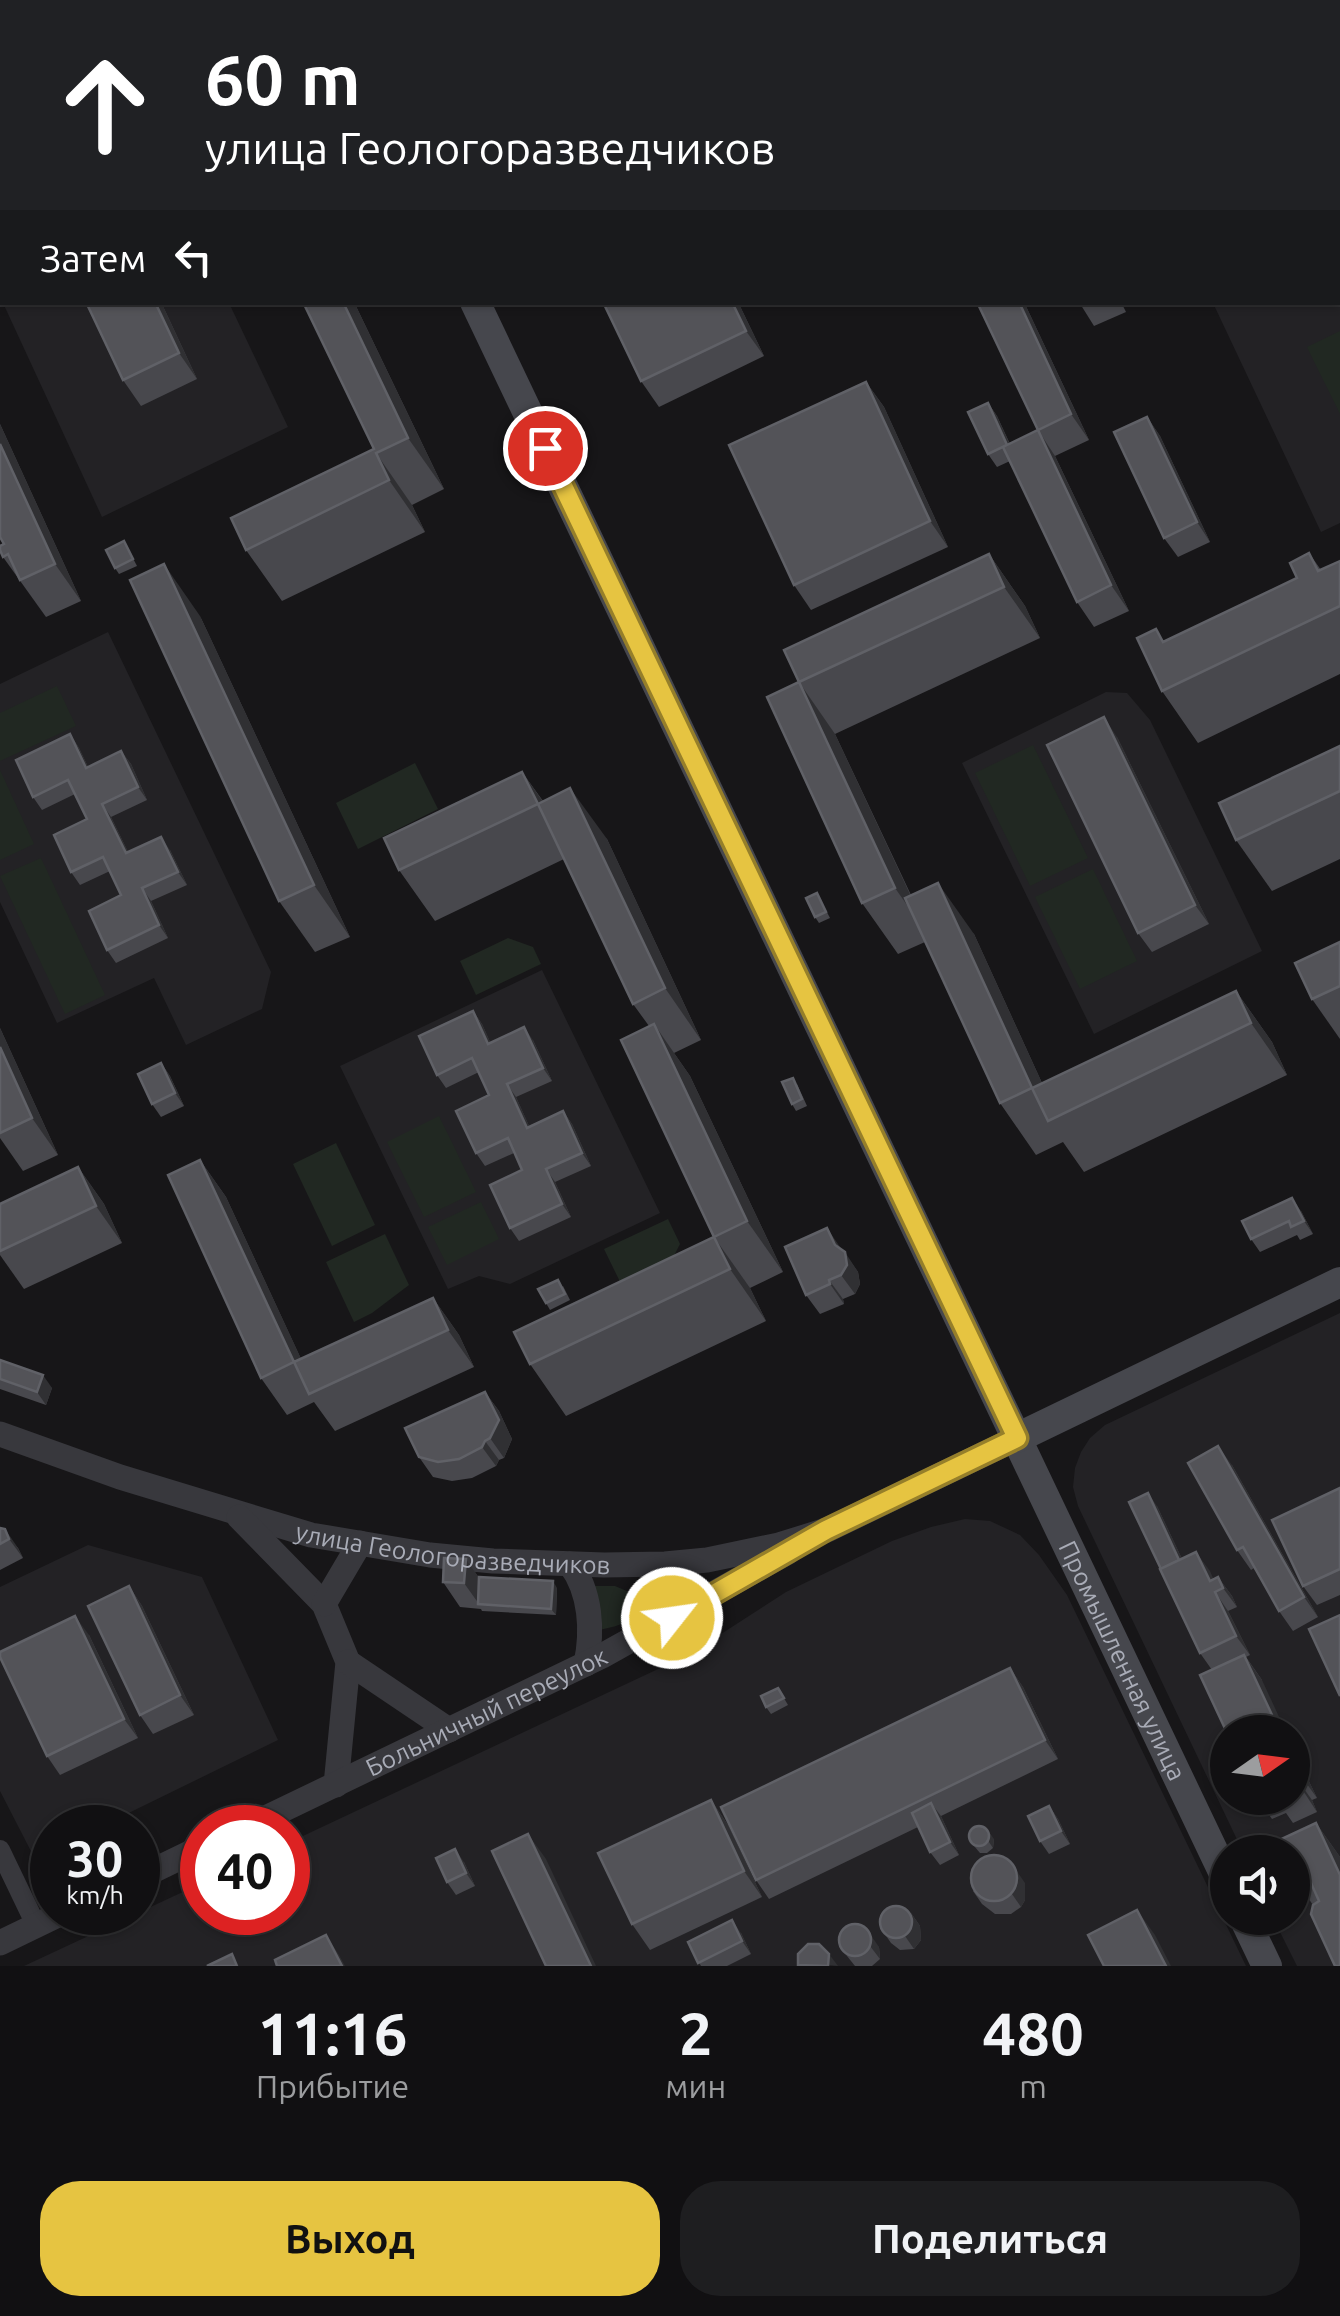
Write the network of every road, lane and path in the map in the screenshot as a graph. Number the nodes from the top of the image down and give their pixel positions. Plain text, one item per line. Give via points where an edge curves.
1 (477, 305) edge
2 (1340, 1282) edge
3 (0, 1434) edge
4 (1017, 1438) junction
5 (235, 1513) junction
6 (826, 1530) junction
7 (360, 1543) junction
8 (570, 1564) junction
9 (324, 1604) junction
10 (348, 1662) junction
11 (586, 1664) junction
12 (449, 1730) junction
13 (336, 1784) junction
14 (293, 1805) edge
15 (1210, 1844) edge
16 (0, 1850) edge
17 (30, 1913) edge
18 (30, 1929) edge
19 (1252, 1935) edge
20 (0, 1943) edge
21 (1268, 1966) edge

1 - 4 main road, Промышленная улица
2 - 4 main road, улица Геологоразведчиков
3 - 5 street, улица Геологоразведчиков
4 - 6 street, улица Геологоразведчиков
4 - 15 main road, Промышленная улица
5 - 7 street, улица Геологоразведчиков
5 - 9 street
6 - 8 street, улица Геологоразведчиков via 706,1560
6 - 11 street, Больничный переулок
7 - 8 street, улица Геологоразведчиков
7 - 9 street
8 - 11 street via 588,1608
9 - 10 street
10 - 12 street
10 - 13 street
11 - 12 street, Больничный переулок
12 - 13 street, Больничный переулок
13 - 14 street, Больничный переулок
16 - 17 street
18 - 20 street
19 - 21 main road

